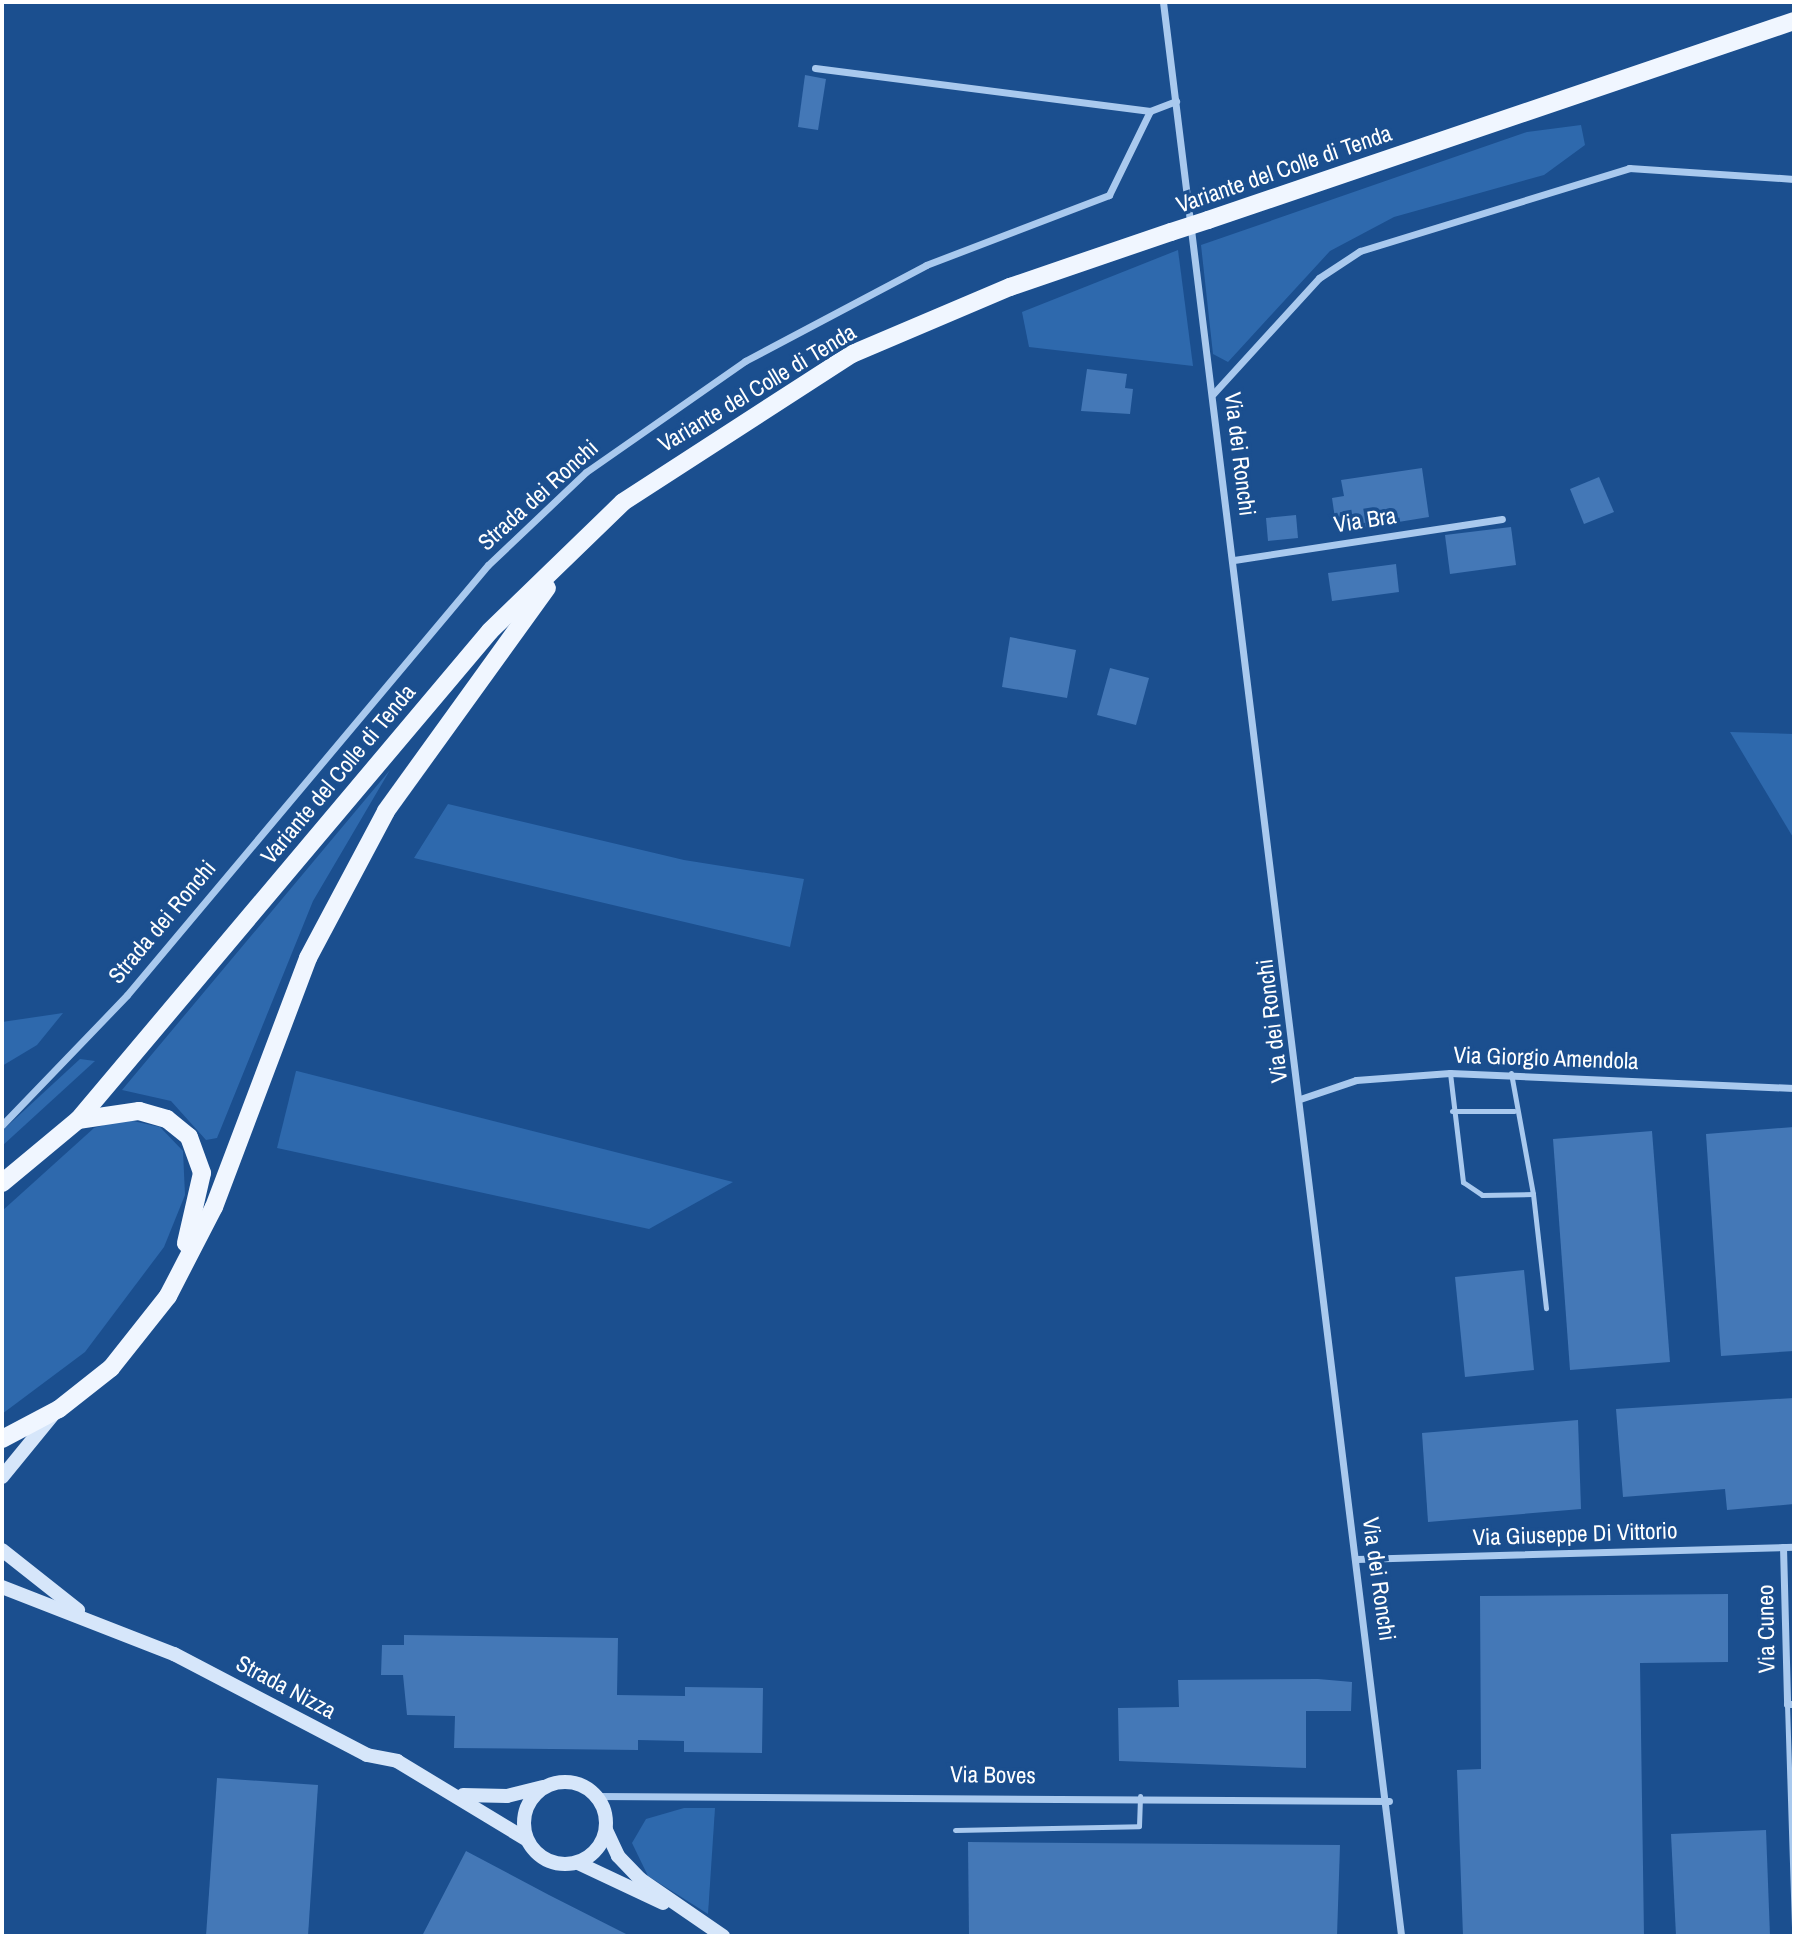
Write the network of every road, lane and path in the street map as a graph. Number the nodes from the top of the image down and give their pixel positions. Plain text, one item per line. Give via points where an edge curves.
1 (1163, 2) edge
2 (1794, 21) edge
3 (815, 68) dead end
4 (1176, 102) junction
5 (1150, 111) junction
6 (1794, 179) edge
7 (1213, 394) junction
8 (1502, 519) dead end
9 (584, 537) junction
10 (1234, 560) junction
11 (1450, 1073) junction
12 (1511, 1073) junction
13 (1794, 1088) edge
14 (1300, 1099) junction
15 (1452, 1111) junction
16 (1514, 1111) junction
17 (78, 1120) junction
18 (2, 1125) edge
19 (3, 1181) edge
20 (1534, 1194) junction
21 (168, 1296) junction
22 (1546, 1308) dead end
23 (59, 1409) junction
24 (2, 1439) edge
25 (2, 1477) edge
26 (1783, 1547) junction
27 (1794, 1547) edge
28 (2, 1550) edge
29 (1357, 1559) junction
30 (2, 1587) edge
31 (90, 1619) junction
32 (1791, 1704) edge
33 (548, 1785) junction
34 (460, 1794) junction
35 (597, 1796) junction
36 (1140, 1796) junction
37 (1389, 1801) junction
38 (606, 1830) junction
39 (955, 1830) dead end
40 (526, 1839) junction
41 (578, 1863) junction
42 (699, 1920) junction
43 (1794, 1927) edge
44 (723, 1936) edge
45 (1401, 1936) edge

1 - 4 street
2 - 9 main road, Variante del Colle di Tenda, bridge via 1010,287 852,354 719,435
3 - 5 street
4 - 5 street
4 - 7 street, Via dei Ronchi
5 - 18 street, Strada dei Ronchi via 1109,195 914,272 746,362 586,472 488,565 127,995
6 - 7 street via 1629,168 1360,250 1319,278
7 - 10 street, Via dei Ronchi
8 - 10 street, Via Bra
9 - 17 main road, Variante del Colle di Tenda via 490,631
9 - 21 main road via 386,811 309,958 214,1207
10 - 14 street, Via dei Ronchi
11 - 12 street, Via Giorgio Amendola
11 - 14 street, Via Giorgio Amendola via 1356,1080
11 - 15 lane
12 - 13 street, Via Giorgio Amendola
12 - 16 lane
14 - 29 street, Via dei Ronchi
15 - 16 lane
15 - 20 lane via 1463,1182 1471,1192
16 - 20 lane via 1524,1119
17 - 19 main road, Variante del Colle di Tenda
17 - 21 main road via 109,1111 149,1112 175,1124 195,1146 202,1173 199,1203
20 - 22 lane
21 - 23 main road via 111,1368
23 - 24 main road
23 - 25 street
26 - 27 street, Via Giuseppe Di Vittorio
26 - 29 street, Via Giuseppe Di Vittorio
26 - 32 street, Via Cuneo
28 - 31 street
29 - 37 street, Via dei Ronchi
30 - 31 street
31 - 34 street, Strada Nizza
32 - 43 lane
33 - 34 street, Strada Nizza via 507,1796
33 - 35 street, Strada Nizza via 574,1782
33 - 40 street via 524,1814
34 - 40 street, Strada Nizza
35 - 36 street, Via Boves
35 - 38 street, Strada Nizza
36 - 37 street, Via Boves
36 - 39 lane via 1139,1826
37 - 45 street, Via dei Ronchi
38 - 41 street via 597,1850
38 - 42 street, Strada Nizza via 640,1879
40 - 41 street, Strada Nizza via 553,1863
41 - 42 street, Strada Nizza
42 - 44 street, Strada Nizza

